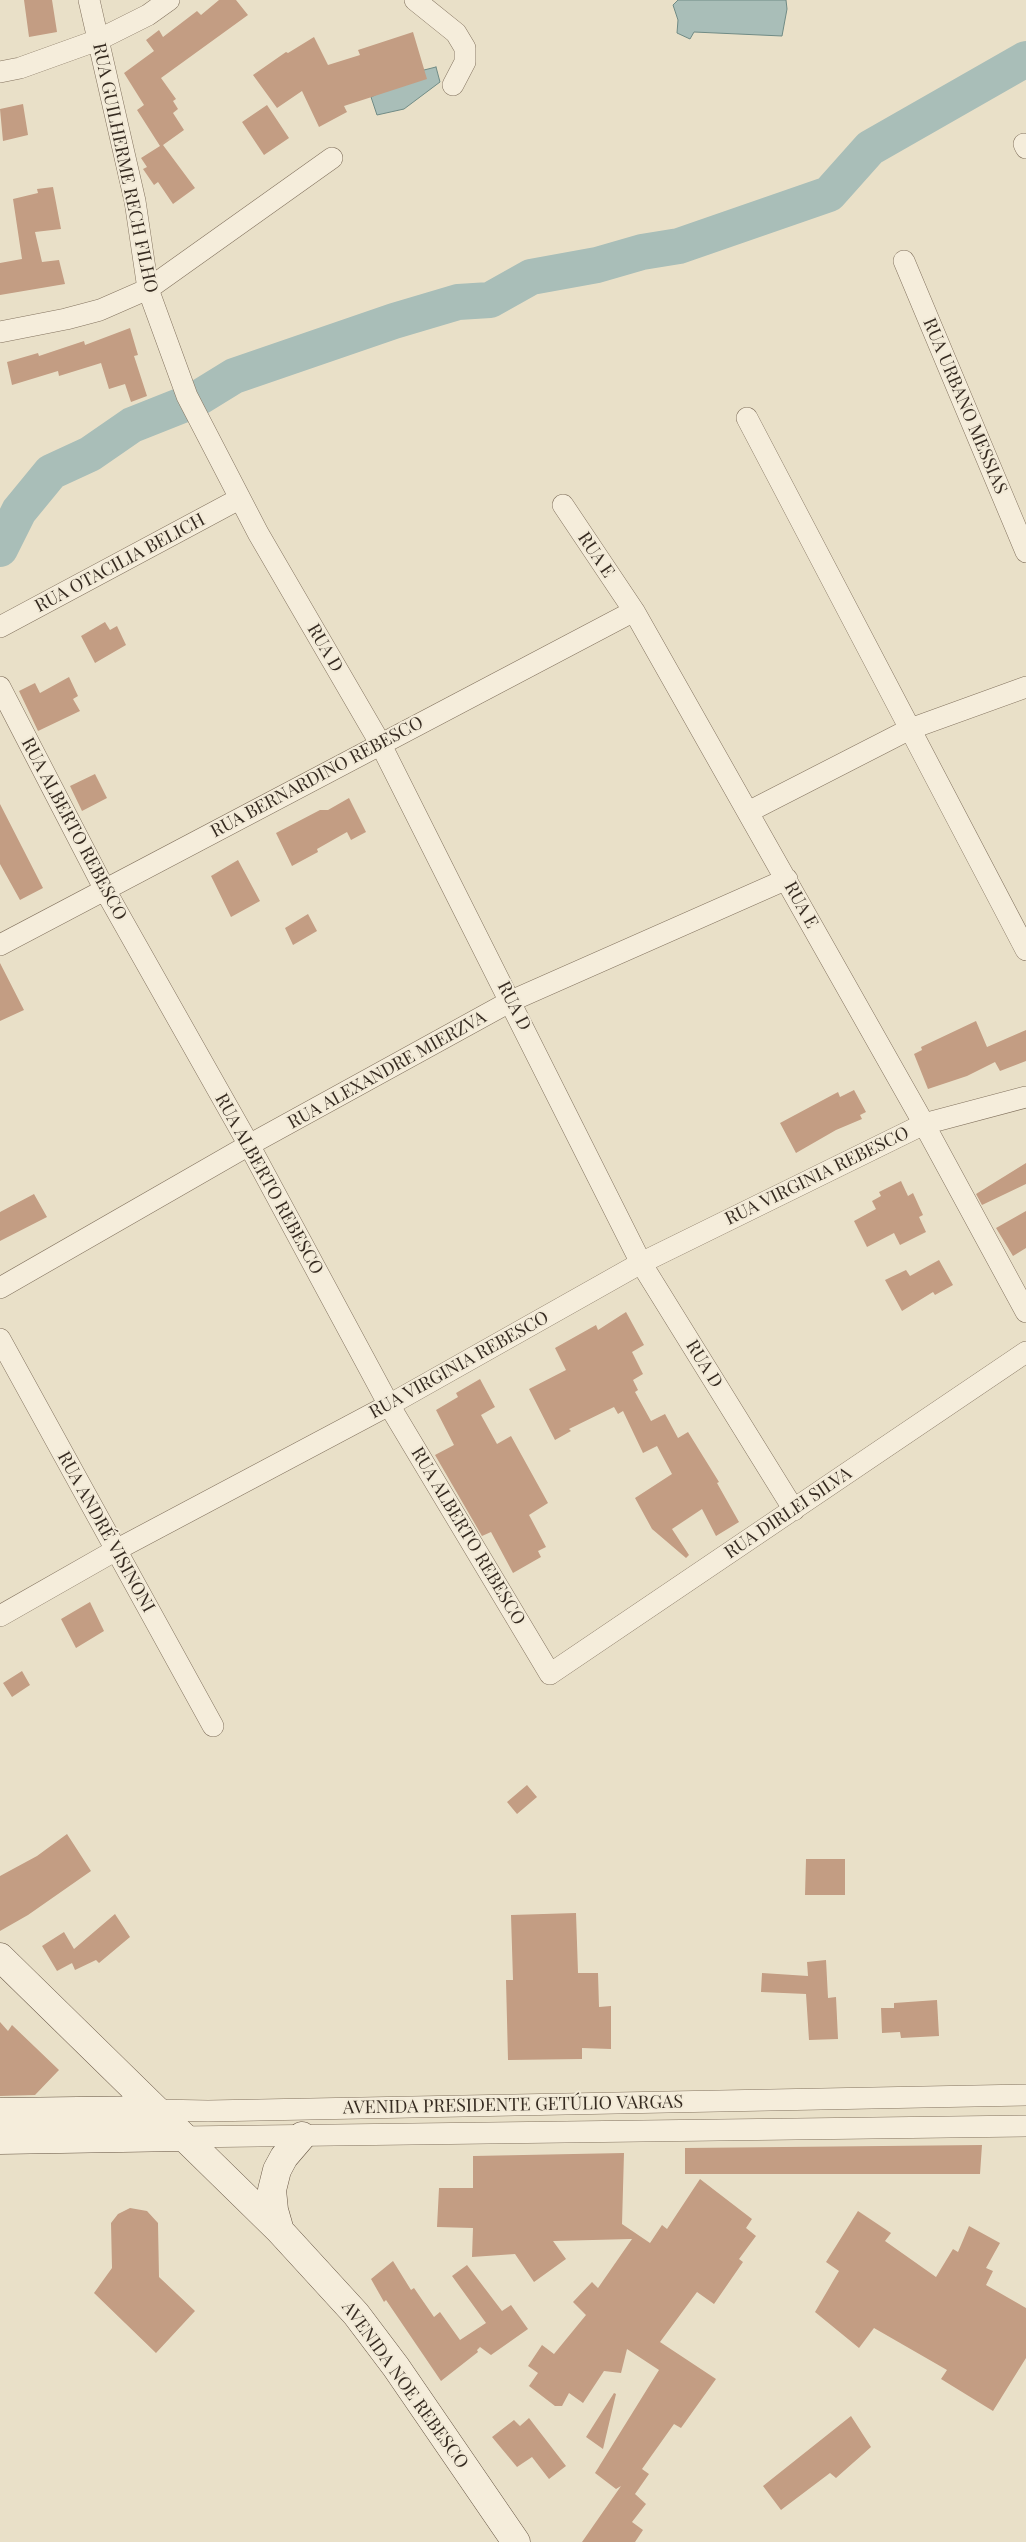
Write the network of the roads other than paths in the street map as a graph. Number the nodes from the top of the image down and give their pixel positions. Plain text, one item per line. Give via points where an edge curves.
1 (89, 0) edge
2 (169, 0) edge
3 (415, 0) edge
4 (98, 40) junction
5 (0, 72) edge
6 (453, 85) dead end
7 (332, 158) dead end
8 (904, 261) dead end
9 (148, 289) junction
10 (0, 332) edge
11 (747, 418) dead end
12 (239, 499) junction
13 (563, 505) dead end
14 (1026, 552) edge
15 (634, 611) junction
16 (0, 627) edge
17 (0, 687) edge
18 (1026, 687) edge
19 (910, 729) junction
20 (380, 744) junction
21 (748, 812) junction
22 (787, 879) junction
23 (105, 890) junction
24 (0, 945) edge
25 (1026, 950) edge
26 (511, 1002) junction
27 (1026, 1097) edge
28 (924, 1124) junction
29 (249, 1145) junction
30 (641, 1262) junction
31 (0, 1288) edge
32 (1026, 1312) edge
33 (0, 1339) edge
34 (1026, 1352) edge
35 (389, 1405) junction
36 (794, 1510) junction
37 (116, 1550) junction
38 (0, 1616) edge
39 (550, 1674) joint
40 (212, 1726) dead end
41 (0, 1957) edge
42 (1026, 2095) edge
43 (608, 2103) junction
44 (156, 2110) junction
45 (0, 2112) edge
46 (1026, 2126) edge
47 (609, 2132) junction
48 (302, 2136) junction
49 (182, 2137) junction
50 (0, 2140) edge
51 (280, 2231) junction
52 (516, 2542) edge

1 - 4 street, RUA GUILHERME RECH FILHO
2 - 4 street via 148,15
3 - 6 street via 456,33 465,48 465,62
4 - 5 street
4 - 9 street, RUA GUILHERME RECH FILHO via 135,201
7 - 9 street
8 - 14 street, RUA URBANO MESSIAS
9 - 10 street via 100,310
9 - 12 street, RUA GUILHERME RECH FILHO via 187,396
11 - 19 street
12 - 16 street, RUA OTACILIA BELICH
12 - 20 street, RUA D
13 - 15 street, RUA E
15 - 20 street, RUA BERNARDINO REBESCO
15 - 21 street, RUA E
17 - 23 street, RUA ALBERTO REBESCO
18 - 19 street
19 - 21 street
19 - 25 street
20 - 23 street, RUA BERNARDINO REBESCO
20 - 26 street, RUA D
21 - 22 street, RUA E
22 - 26 street, RUA ALEXANDRE MIERZVA
22 - 28 street, RUA E
23 - 24 street, RUA BERNARDINO REBESCO
23 - 29 street, RUA ALBERTO REBESCO
26 - 29 street, RUA ALEXANDRE MIERZVA
26 - 30 street, RUA D
27 - 28 street, RUA VIRGINIA REBESCO
28 - 30 street, RUA VIRGINIA REBESCO
28 - 32 street, RUA E
29 - 31 street, RUA ALEXANDRE MIERZVA
29 - 35 street, RUA ALBERTO REBESCO
30 - 35 street, RUA VIRGINIA REBESCO
30 - 36 street, RUA D
33 - 37 street, RUA ANDRÉ VISINONI
34 - 36 street, RUA DIRLEI SILVA
35 - 37 street, RUA VIRGINIA REBESCO
35 - 39 street, RUA ALBERTO REBESCO
36 - 39 street, RUA DIRLEI SILVA
37 - 38 street, RUA VIRGINIA REBESCO
37 - 40 street, RUA ANDRÉ VISINONI
41 - 44 main road, AVENIDA NOE REBESCO
42 - 43 street, AVENIDA PRESIDENTE GETÚLIO VARGAS
43 - 44 street, AVENIDA PRESIDENTE GETÚLIO VARGAS
43 - 47 street
44 - 45 main road, AVENIDA PRESIDENTE GETÚLIO VARGAS
44 - 49 main road, AVENIDA NOE REBESCO
46 - 47 street, AVENIDA PRESIDENTE GETÚLIO VARGAS
47 - 48 street, AVENIDA PRESIDENTE GETÚLIO VARGAS
48 - 49 street, AVENIDA PRESIDENTE GETÚLIO VARGAS
48 - 51 main road via 284,2156 272,2190
49 - 50 main road, AVENIDA PRESIDENTE GETÚLIO VARGAS
49 - 51 main road, AVENIDA NOE REBESCO
51 - 52 main road, AVENIDA NOE REBESCO via 356,2314

